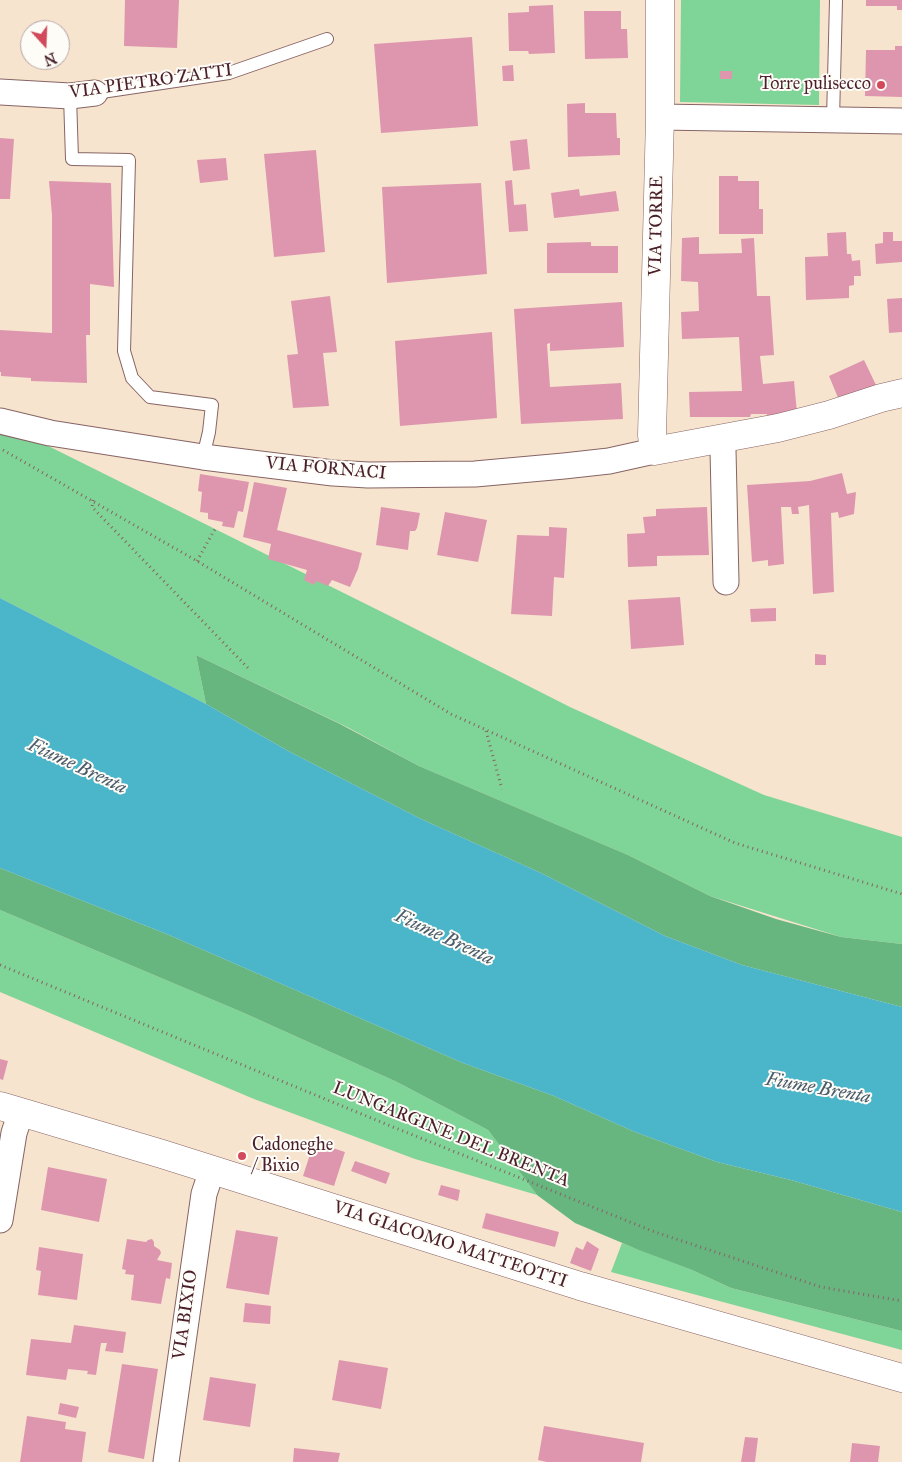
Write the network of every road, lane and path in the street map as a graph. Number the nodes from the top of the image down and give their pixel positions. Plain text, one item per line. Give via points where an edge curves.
1 (660, 0) edge
2 (836, 0) edge
3 (327, 39) dead end
4 (0, 92) edge
5 (95, 93) joint
6 (70, 96) junction
7 (660, 117) junction
8 (833, 119) junction
9 (902, 121) edge
10 (902, 393) edge
11 (0, 421) edge
12 (720, 439) junction
13 (0, 448) edge
14 (654, 451) junction
15 (203, 457) junction
16 (93, 500) junction
17 (215, 529) dead end
18 (197, 561) junction
19 (726, 582) dead end
20 (249, 669) dead end
21 (486, 730) junction
22 (502, 789) dead end
23 (902, 894) edge
24 (0, 965) edge
25 (11, 1109) edge
26 (212, 1170) junction
27 (0, 1220) edge
28 (902, 1302) edge
29 (902, 1378) edge
30 (166, 1462) edge

1 - 7 main road, VIA TORRE
2 - 8 lane
3 - 5 lane, VIA PIETRO ZATTI via 229,73
4 - 6 street, VIA PIETRO ZATTI
5 - 6 street, VIA PIETRO ZATTI
6 - 15 lane via 72,159 129,160 124,351 132,378 150,397 212,405
7 - 8 street
7 - 14 main road, VIA TORRE
8 - 9 street
10 - 12 main road via 830,415
11 - 15 street, VIA FORNACI via 50,433
12 - 14 main road
12 - 19 street via 723,450
13 - 16 path
14 - 15 street, VIA FORNACI via 564,466 424,476 333,473
16 - 18 path
16 - 20 path via 92,507
17 - 18 path
18 - 21 path via 451,714
21 - 22 path
21 - 23 path via 735,842
24 - 28 path, LUNGARGINE DEL BRENTA via 655,1232 821,1287
25 - 26 main road, VIA GIACOMO MATTEOTTI
25 - 27 street via 14,1133
26 - 29 main road, VIA GIACOMO MATTEOTTI via 580,1286
26 - 30 street, VIA BIXIO via 204,1194

